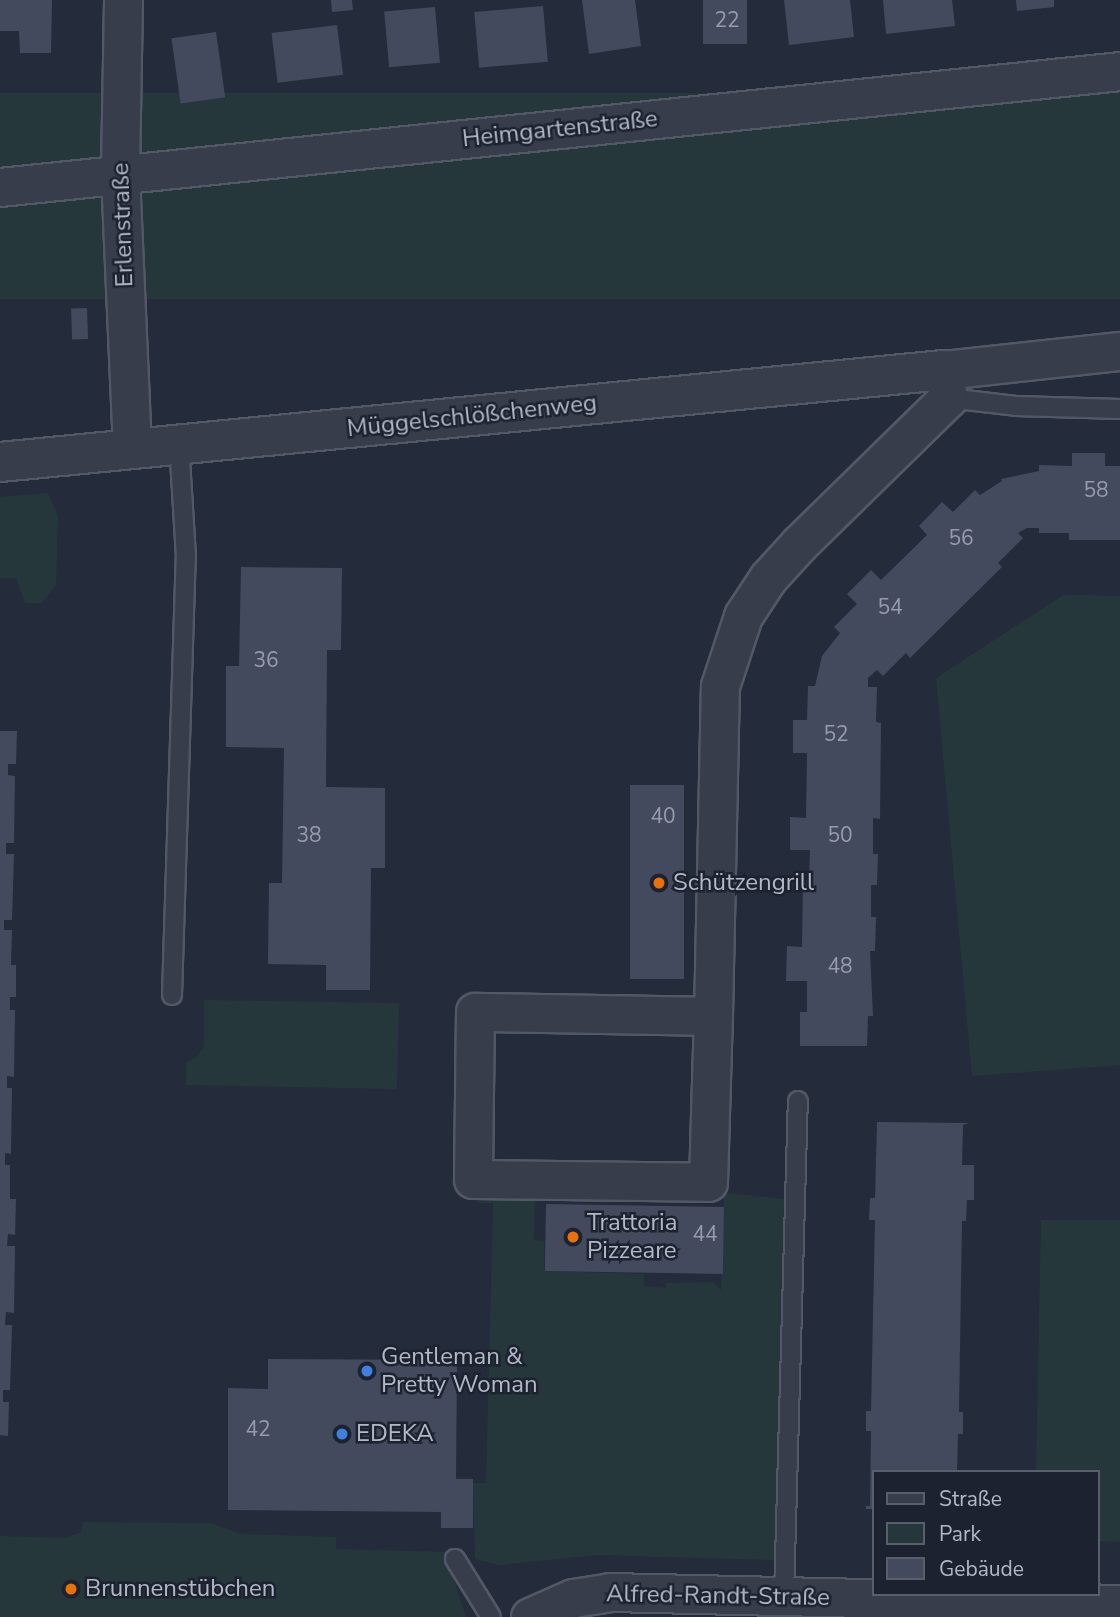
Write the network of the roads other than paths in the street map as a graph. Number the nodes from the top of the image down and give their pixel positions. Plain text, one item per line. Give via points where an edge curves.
1 (123, 0) edge
2 (1120, 71) edge
3 (120, 174) junction
4 (0, 187) edge
5 (1120, 351) edge
6 (946, 384) junction
7 (1120, 409) edge
8 (179, 444) junction
9 (132, 449) junction
10 (0, 461) edge
11 (172, 995) dead end
12 (713, 1016) junction
13 (798, 1101) dead end
14 (456, 1559) dead end
15 (784, 1596) junction
16 (1120, 1604) edge
17 (491, 1617) edge
18 (530, 1617) edge

1 - 3 street, Erlenstraße
2 - 3 street, Heimgartenstraße
3 - 4 street, Heimgartenstraße
3 - 9 street, Erlenstraße
5 - 6 street, Müggelschlößchenweg
6 - 7 lane, Müggelschlößchenweg via 1016,406
6 - 8 street, Müggelschlößchenweg
6 - 12 street via 768,578 743,616 730,649 720,686
8 - 9 street, Müggelschlößchenweg
8 - 11 lane via 186,557
9 - 10 street, Müggelschlößchenweg
12 - 12 street via 475,1012 473,1180 708,1182
13 - 15 lane
14 - 17 lane
15 - 16 street, Alfred-Randt-Straße
15 - 18 street, Alfred-Randt-Straße via 610,1591 573,1598

